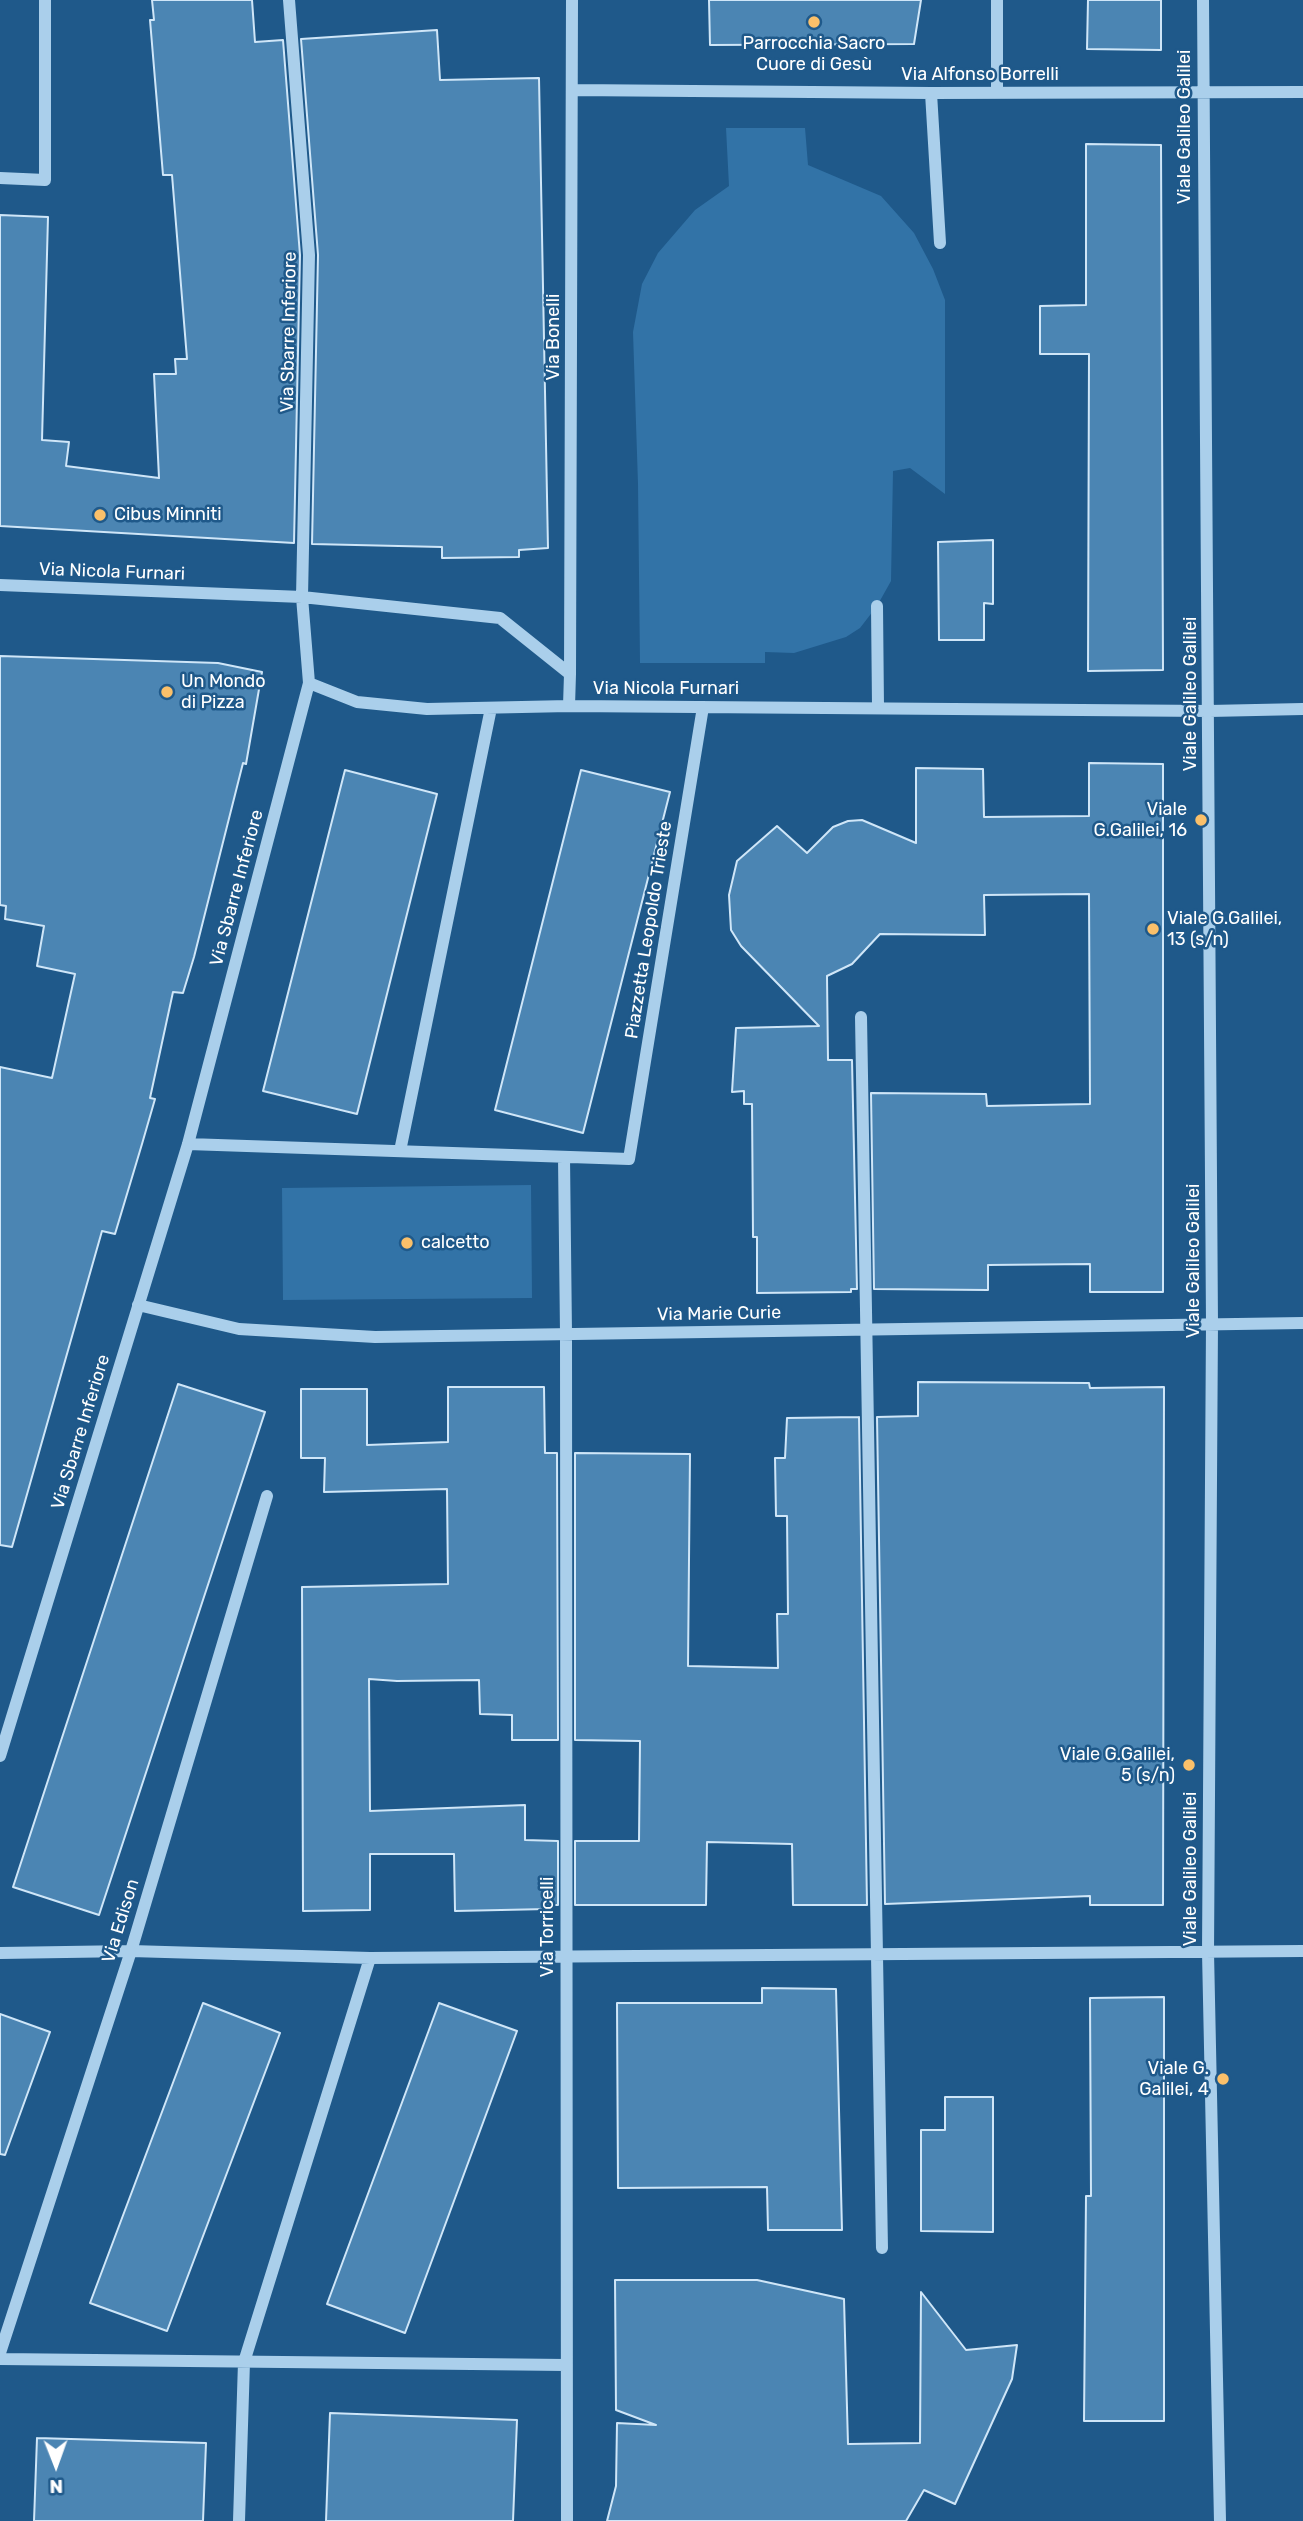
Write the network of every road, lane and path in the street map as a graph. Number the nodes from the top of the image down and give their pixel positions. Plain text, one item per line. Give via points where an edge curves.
1 (45, 0) edge
2 (289, 0) edge
3 (572, 0) edge
4 (997, 0) edge
5 (1203, 0) edge
6 (573, 90) junction
7 (1202, 91) junction
8 (1303, 92) edge
9 (931, 93) junction
10 (998, 93) junction
11 (0, 178) edge
12 (940, 243) dead end
13 (0, 585) edge
14 (302, 597) junction
15 (877, 606) dead end
16 (570, 674) junction
17 (309, 683) junction
18 (569, 706) junction
19 (703, 707) junction
20 (878, 707) junction
21 (491, 708) junction
22 (1303, 709) edge
23 (1209, 711) junction
24 (862, 1017) dead end
25 (188, 1144) junction
26 (400, 1152) junction
27 (564, 1157) junction
28 (138, 1305) junction
29 (1212, 1323) junction
30 (1303, 1323) edge
31 (867, 1329) junction
32 (566, 1334) junction
33 (267, 1496) dead end
34 (0, 1756) edge
35 (131, 1951) junction
36 (1303, 1951) edge
37 (0, 1952) edge
38 (1208, 1952) junction
39 (876, 1954) junction
40 (565, 1956) junction
41 (370, 1958) junction
42 (881, 2248) dead end
43 (0, 2356) edge
44 (244, 2362) junction
45 (566, 2365) junction
46 (239, 2521) edge
47 (567, 2521) edge
48 (1220, 2521) edge

1 - 11 street via 45,180
2 - 14 street, Via Sbarre Inferiore via 309,255
3 - 6 street, Via Bonelli
4 - 10 street
5 - 7 street, Viale Galileo Galilei
6 - 9 street, Via Alfonso Borrelli
6 - 16 street, Via Bonelli
7 - 8 street, Via Alfonso Borrelli
7 - 10 street, Via Alfonso Borrelli
7 - 23 street, Viale Galileo Galilei
9 - 10 street, Via Alfonso Borrelli
9 - 12 street
13 - 14 street, Via Nicola Furnari
14 - 16 street, Via Nicola Furnari via 500,618
14 - 17 street, Via Sbarre Inferiore
15 - 20 street
16 - 18 street, Via Nicola Furnari
17 - 21 street via 357,702 427,709
17 - 25 street, Via Sbarre Inferiore
18 - 19 street, Via Nicola Furnari
18 - 21 street
19 - 20 street, Via Nicola Furnari
19 - 27 street, Piazzetta Leopoldo Trieste via 629,1159
20 - 23 street, Via Nicola Furnari
21 - 26 street
22 - 23 street, Via Nicola Furnari
23 - 29 street, Viale Galileo Galilei
24 - 31 street
25 - 26 street
25 - 28 street, Via Sbarre Inferiore
26 - 27 street
27 - 32 street, Via Torricelli
28 - 32 street, Via Marie Curie via 239,1329 375,1337
28 - 34 street, Via Sbarre Inferiore
29 - 30 street, Via Marie Curie
29 - 31 street, Via Marie Curie
29 - 38 street, Viale Galileo Galilei
31 - 32 street, Via Marie Curie
31 - 39 street
32 - 40 street, Via Torricelli
33 - 35 street, Via Edison
35 - 37 street
35 - 41 street
35 - 43 street, Via Edison
36 - 38 street
38 - 39 street
38 - 48 street, Viale Galileo Galilei
39 - 40 street
39 - 42 street
40 - 41 street
40 - 45 street, Via Torricelli
41 - 44 street
43 - 44 street
44 - 45 street
44 - 46 street
45 - 47 street, Via Torricelli

